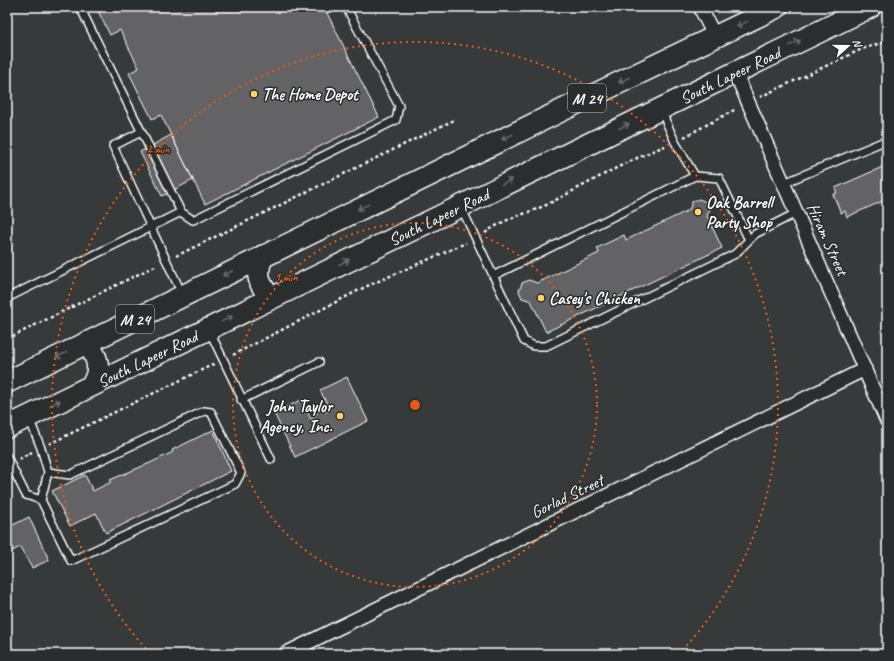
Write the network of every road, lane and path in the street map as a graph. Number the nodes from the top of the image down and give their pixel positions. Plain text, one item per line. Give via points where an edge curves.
1 (80, 7) edge
2 (346, 7) edge
3 (700, 7) edge
4 (777, 7) edge
5 (870, 7) edge
6 (715, 36) junction
7 (887, 41) edge
8 (735, 72) junction
9 (760, 97) dead end
10 (660, 108) junction
11 (738, 108) dead end
12 (454, 120) dead end
13 (141, 132) junction
14 (685, 137) dead end
15 (887, 140) edge
16 (666, 146) dead end
17 (695, 176) junction
18 (784, 184) junction
19 (460, 205) junction
20 (181, 212) junction
21 (796, 213) junction
22 (150, 227) junction
23 (485, 234) dead end
24 (749, 240) junction
25 (465, 244) dead end
26 (177, 256) dead end
27 (263, 256) junction
28 (157, 266) dead end
29 (493, 276) junction
30 (182, 295) junction
31 (271, 297) junction
32 (7, 298) edge
33 (208, 328) junction
34 (7, 339) edge
35 (86, 343) junction
36 (233, 355) dead end
37 (318, 362) dead end
38 (215, 364) dead end
39 (865, 369) junction
40 (7, 382) edge
41 (92, 385) junction
42 (241, 400) junction
43 (28, 416) junction
44 (887, 421) edge
45 (7, 427) edge
46 (51, 443) dead end
47 (32, 452) dead end
48 (7, 457) edge
49 (18, 459) dead end
50 (271, 459) dead end
51 (48, 472) junction
52 (41, 500) junction
53 (285, 654) edge

1 - 13 lane
2 - 20 lane via 399,106 396,120 193,220
3 - 6 street
4 -> 6 main road, M 24
8 -> 5 main road, South Lapeer Road / M 24
6 -> 27 main road, M 24
7 - 9 path via 862,49
8 - 10 main road, South Lapeer Road / M 24
8 - 18 street, Hiram Street
10 - 17 lane via 675,142
19 -> 10 main road, South Lapeer Road / M 24
11 - 14 path
12 - 26 path
13 - 20 lane
13 - 22 lane via 113,146
15 - 18 lane
16 - 23 path via 612,169 546,204 505,220
17 - 24 lane via 719,178
17 - 29 lane
18 - 21 street, Hiram Street
19 - 29 lane
31 -> 19 main road, South Lapeer Road / M 24
20 - 22 lane
21 - 24 lane via 755,234
21 - 39 street, Hiram Street
22 - 30 lane
22 - 32 lane
24 - 29 lane via 735,254 546,346 534,346 524,341
25 - 36 path via 371,284
27 -> 30 main road, M 24
27 - 31 main road via 259,265 259,282
28 - 34 path
30 - 35 main road, M 24
33 -> 31 main road, South Lapeer Road / M 24
33 - 41 main road, South Lapeer Road / M 24
33 - 42 lane
35 -> 40 main road, M 24
35 - 41 main road via 92,349 98,363 99,371
37 - 42 lane
38 - 46 path
39 - 44 street, Hiram Street
39 - 53 street, Gorlad Street
43 -> 41 main road, South Lapeer Road / M 24
42 - 50 lane
43 - 45 main road, South Lapeer Road / M 24
43 - 51 lane
47 - 49 path
48 - 52 lane via 26,495
51 - 52 lane
51 - 52 lane via 70,475 204,411 211,412 241,473 235,484 71,561

